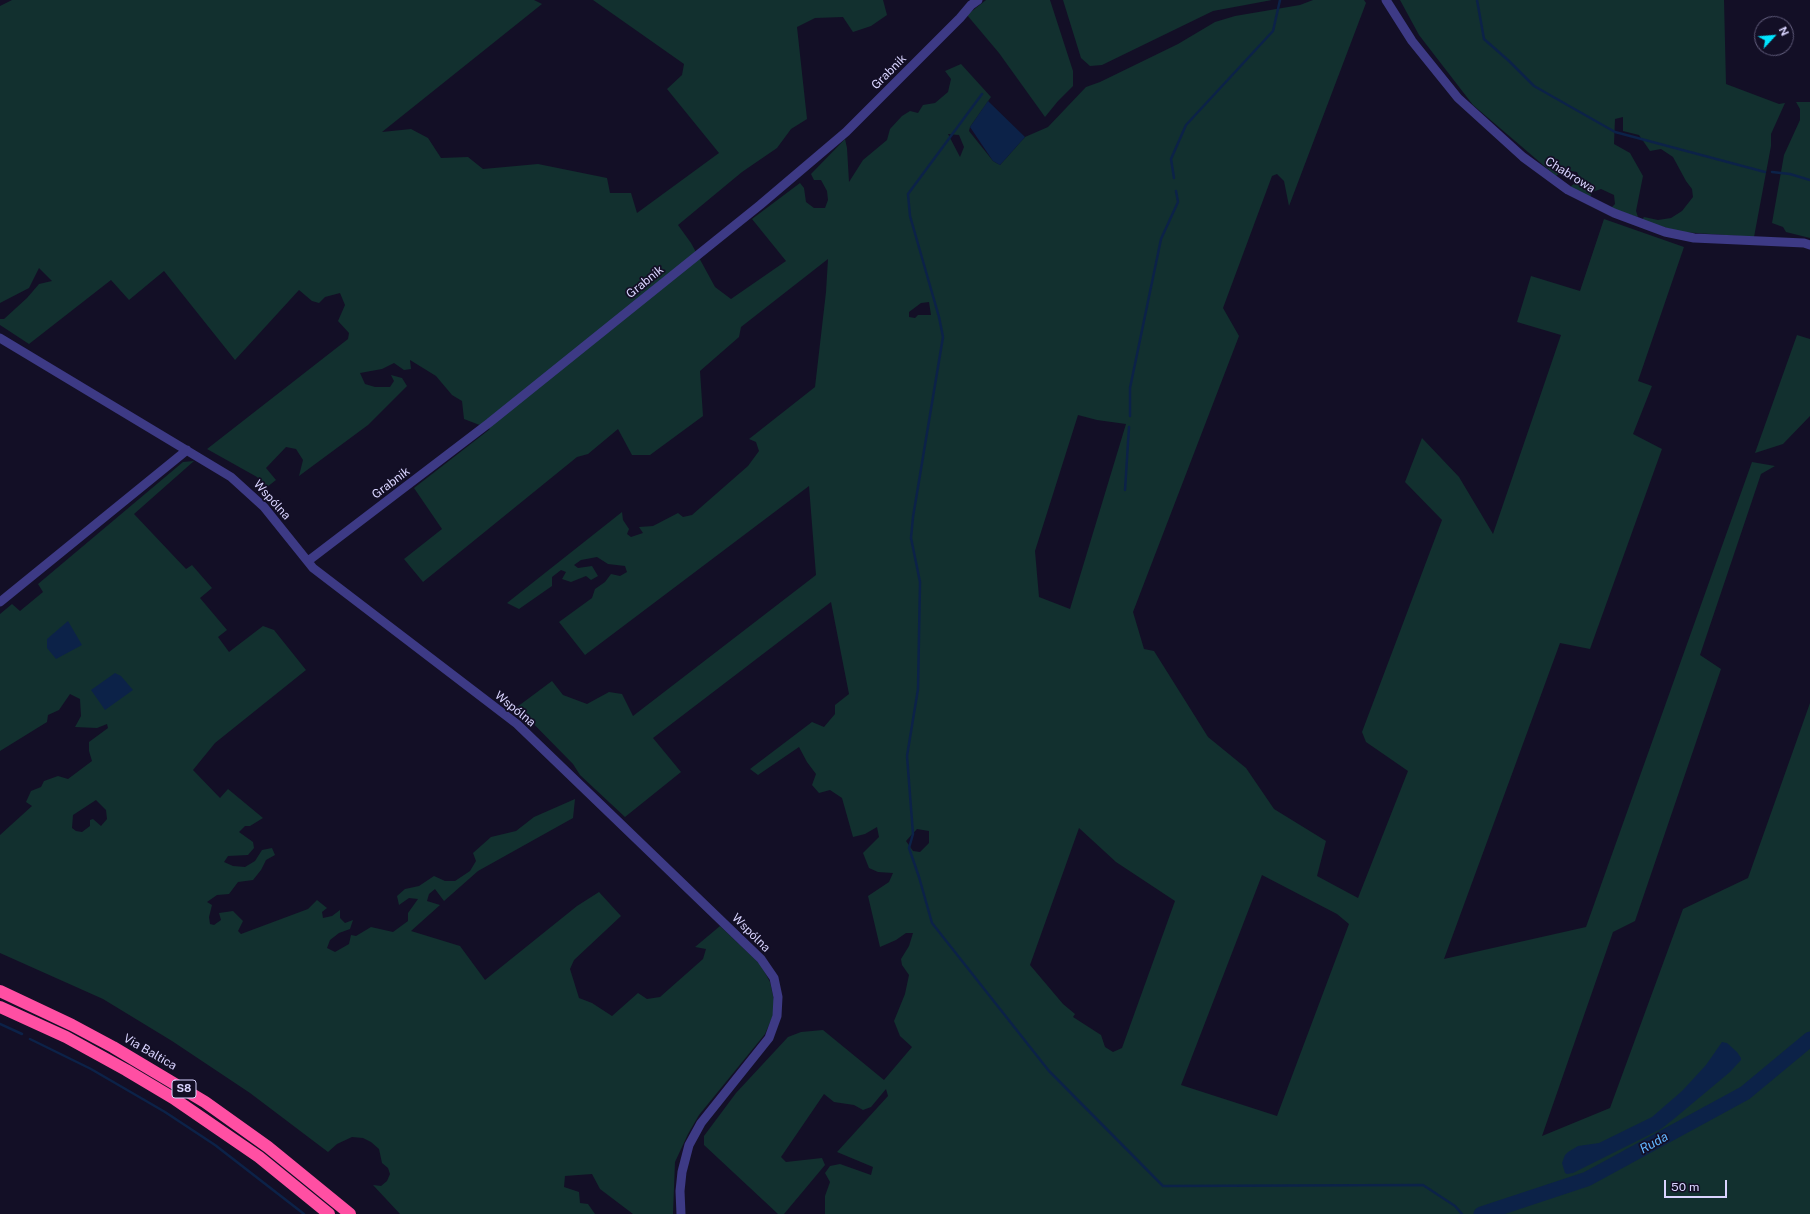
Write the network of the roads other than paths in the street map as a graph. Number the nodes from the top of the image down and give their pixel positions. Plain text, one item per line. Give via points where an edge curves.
1 (978, 0) edge
2 (1386, 0) edge
3 (1810, 245) edge
4 (0, 338) edge
5 (187, 450) junction
6 (308, 561) junction
7 (0, 602) edge
8 (0, 991) edge
9 (0, 1007) edge
10 (329, 1214) edge
11 (350, 1214) edge
12 (681, 1214) edge

1 - 6 street, Grabnik via 846,132 760,205 489,423
2 - 3 street, Chabrowa via 1412,41 1458,98 1523,157 1568,190 1614,213 1665,232 1694,238
4 - 5 street, Wspólna
5 - 6 street, Wspólna via 231,477 248,491
5 - 7 street
6 - 12 street, Wspólna via 313,568 517,724 761,959 774,978 778,997 777,1016 769,1038 701,1123 689,1145 682,1172
8 - 11 highway, Via Baltica / S8 via 113,1046 205,1102 268,1147
9 - 10 highway, S8 via 48,1028 173,1098 259,1157

